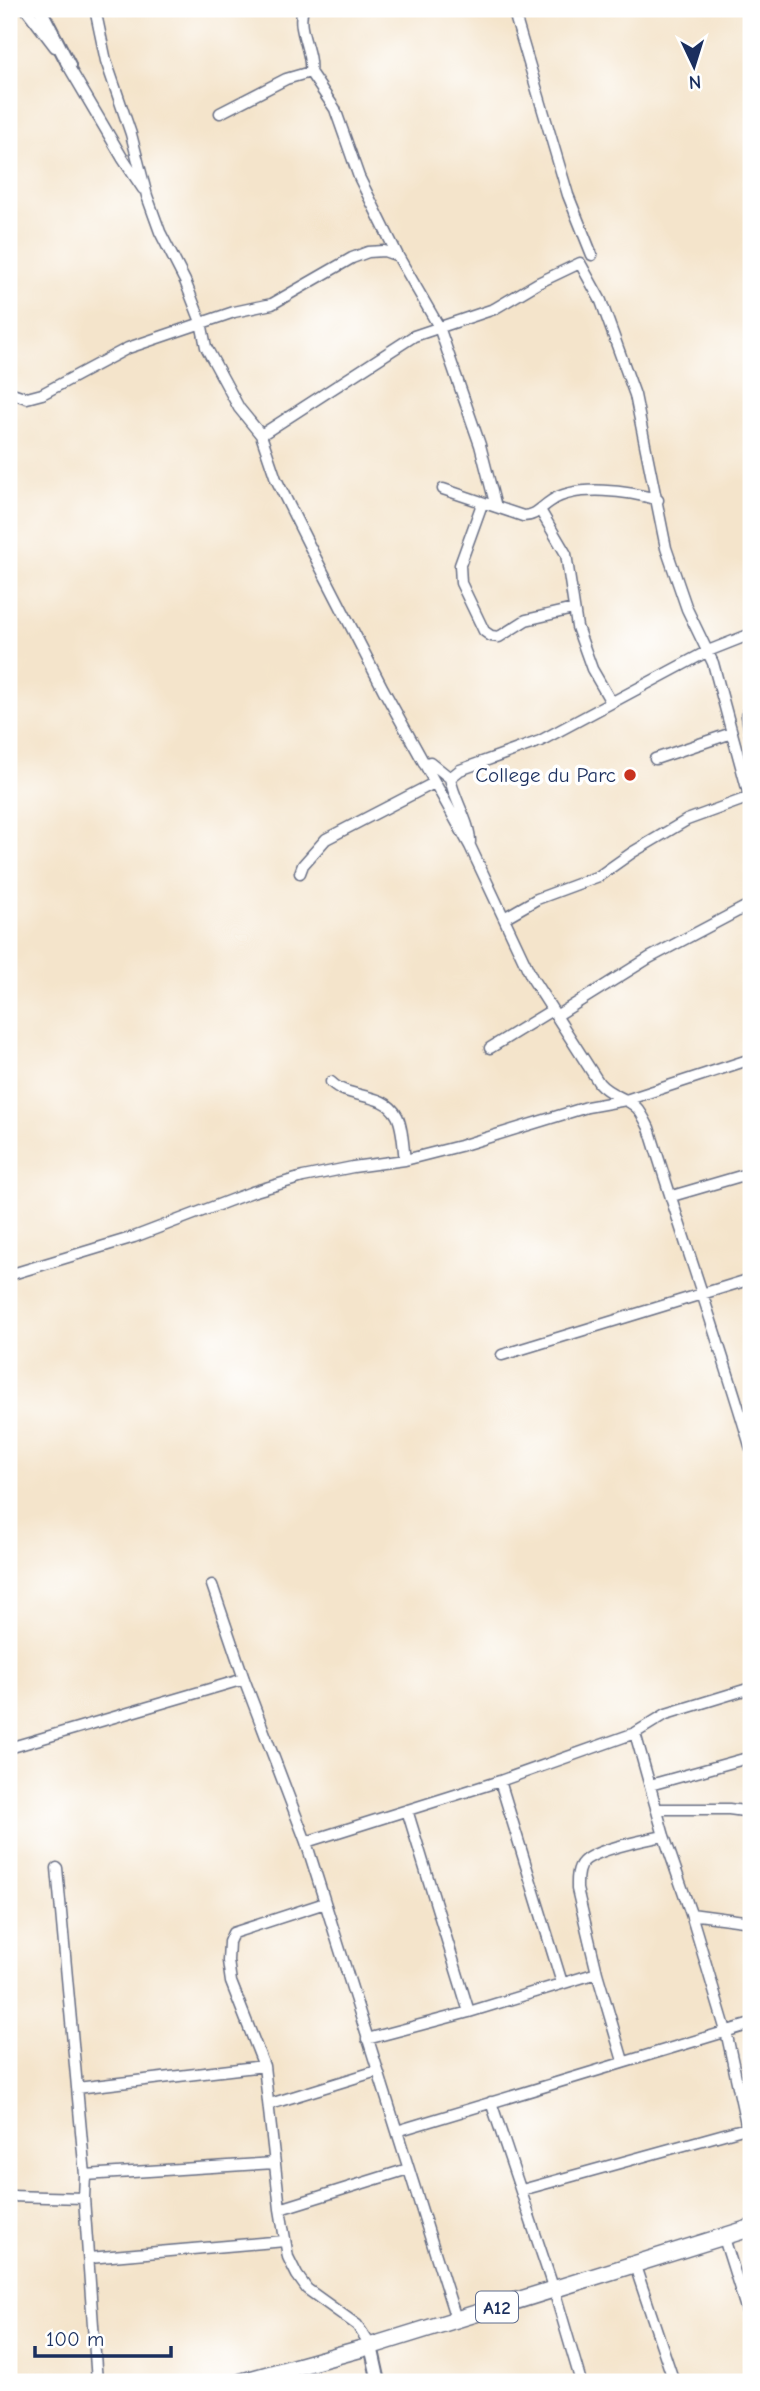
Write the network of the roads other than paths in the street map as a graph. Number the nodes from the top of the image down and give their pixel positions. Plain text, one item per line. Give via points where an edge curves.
1 (26, 9) edge
2 (40, 9) edge
3 (95, 9) edge
4 (303, 9) edge
5 (513, 9) edge
6 (69, 65) junction
7 (310, 72) junction
8 (220, 113) dead end
9 (148, 196) junction
10 (592, 255) dead end
11 (398, 256) junction
12 (201, 322) junction
13 (439, 327) junction
14 (9, 392) edge
15 (261, 435) junction
16 (443, 489) dead end
17 (657, 500) junction
18 (482, 504) junction
19 (496, 507) junction
20 (540, 510) junction
21 (573, 609) junction
22 (751, 635) edge
23 (708, 651) junction
24 (751, 701) edge
25 (611, 702) junction
26 (732, 733) junction
27 (751, 740) edge
28 (655, 759) dead end
29 (424, 764) junction
30 (450, 778) junction
31 (749, 779) edge
32 (434, 783) junction
33 (750, 800) edge
34 (470, 846) junction
35 (300, 873) dead end
36 (751, 904) edge
37 (504, 918) junction
38 (554, 1013) junction
39 (491, 1048) dead end
40 (751, 1059) edge
41 (331, 1082) dead end
42 (626, 1100) junction
43 (405, 1160) junction
44 (751, 1173) edge
45 (672, 1196) junction
46 (9, 1275) edge
47 (751, 1279) edge
48 (702, 1294) junction
49 (502, 1355) dead end
50 (751, 1449) edge
51 (212, 1585) dead end
52 (244, 1679) junction
53 (751, 1688) edge
54 (635, 1732) junction
55 (9, 1748) edge
56 (751, 1757) edge
57 (500, 1782) junction
58 (650, 1785) junction
59 (656, 1809) junction
60 (407, 1810) junction
61 (751, 1812) edge
62 (664, 1836) junction
63 (306, 1842) junction
64 (57, 1868) dead end
65 (325, 1903) junction
66 (691, 1914) junction
67 (751, 1922) edge
68 (597, 1973) junction
69 (562, 1983) junction
70 (469, 2012) junction
71 (751, 2024) edge
72 (726, 2031) junction
73 (367, 2039) junction
74 (623, 2061) junction
75 (264, 2066) junction
76 (377, 2071) junction
77 (77, 2088) junction
78 (491, 2102) junction
79 (270, 2104) junction
80 (746, 2128) junction
81 (397, 2131) junction
82 (751, 2147) edge
83 (275, 2163) junction
84 (408, 2169) junction
85 (85, 2175) junction
86 (522, 2190) junction
87 (9, 2196) edge
88 (84, 2199) junction
89 (280, 2209) junction
90 (751, 2228) edge
91 (724, 2238) junction
92 (285, 2241) junction
93 (89, 2258) junction
94 (635, 2266) junction
95 (554, 2290) junction
96 (456, 2319) junction
97 (751, 2324) edge
98 (371, 2346) junction
99 (250, 2381) edge
100 (97, 2382) edge
101 (379, 2382) edge
102 (582, 2382) edge
103 (674, 2382) edge

1 - 6 street
2 - 6 street
3 - 9 street via 106,61
4 - 7 street via 302,33 312,62
5 - 10 street via 568,195
6 - 9 street
7 - 8 street via 286,79
7 - 11 street via 335,109 359,177
9 - 12 street
11 - 12 street via 368,252 272,304
11 - 13 street
12 - 14 street via 128,348 42,394 27,398
12 - 15 street via 206,348 239,408
13 - 15 street via 414,336
13 - 17 street via 494,309 580,263 601,301 635,395
13 - 19 street
15 - 29 street via 303,534
16 - 18 street
17 - 20 street via 604,490 566,495
17 - 23 street via 666,548 687,609
18 - 19 street
18 - 21 street via 460,565 461,583 484,631 499,637 526,620
19 - 20 street via 523,516
20 - 21 street via 566,554
21 - 25 street via 592,669
22 - 23 street
23 - 25 street
23 - 26 street
24 - 27 street via 747,716
25 - 30 street via 540,741 460,770
26 - 28 street
26 - 31 street
29 - 30 street via 430,762
29 - 32 street
30 - 34 street
31 - 33 street
32 - 34 street
32 - 35 street via 326,839
33 - 37 street via 687,820 600,876 537,899
34 - 37 street
36 - 38 street
37 - 38 street
38 - 39 street
38 - 42 street via 599,1083
40 - 42 street
41 - 43 street via 340,1091 384,1101 398,1116
42 - 43 street
42 - 45 street via 638,1109 649,1128
43 - 46 street via 315,1175 251,1192 113,1244
44 - 45 street
45 - 48 street
47 - 48 street
48 - 49 street
48 - 50 street
51 - 52 street
52 - 55 street
52 - 63 street
53 - 54 street via 666,1714
54 - 57 street
54 - 58 street
56 - 58 street
57 - 60 street
57 - 69 street
58 - 59 street
59 - 61 street
59 - 62 street
60 - 63 street
60 - 70 street
62 - 66 street
62 - 68 street via 600,1853 580,1866 577,1889
63 - 65 street
64 - 77 street
65 - 73 street
65 - 75 street via 233,1933 229,1942 231,1982
66 - 67 street
66 - 72 street
68 - 69 street
68 - 74 street
69 - 70 street
70 - 73 street
71 - 72 street
72 - 74 street
72 - 80 street
73 - 76 street
74 - 78 street
75 - 77 street
75 - 79 street
76 - 79 street
76 - 81 street
77 - 85 street
78 - 81 street
78 - 86 street
79 - 83 street
80 - 82 street
80 - 86 street
81 - 84 street
83 - 85 street
83 - 89 street
84 - 89 street
84 - 96 street
85 - 88 street
86 - 95 street
87 - 88 street
88 - 93 street
89 - 92 street
90 - 91 main road, A12
91 - 94 main road, A12
91 - 97 street
92 - 93 street
92 - 98 street via 288,2257 307,2289 357,2325
93 - 100 street
94 - 95 main road, A12
94 - 103 street
95 - 96 main road, A12
95 - 102 street
96 - 98 main road, A12
98 - 99 main road, A12
98 - 101 street

